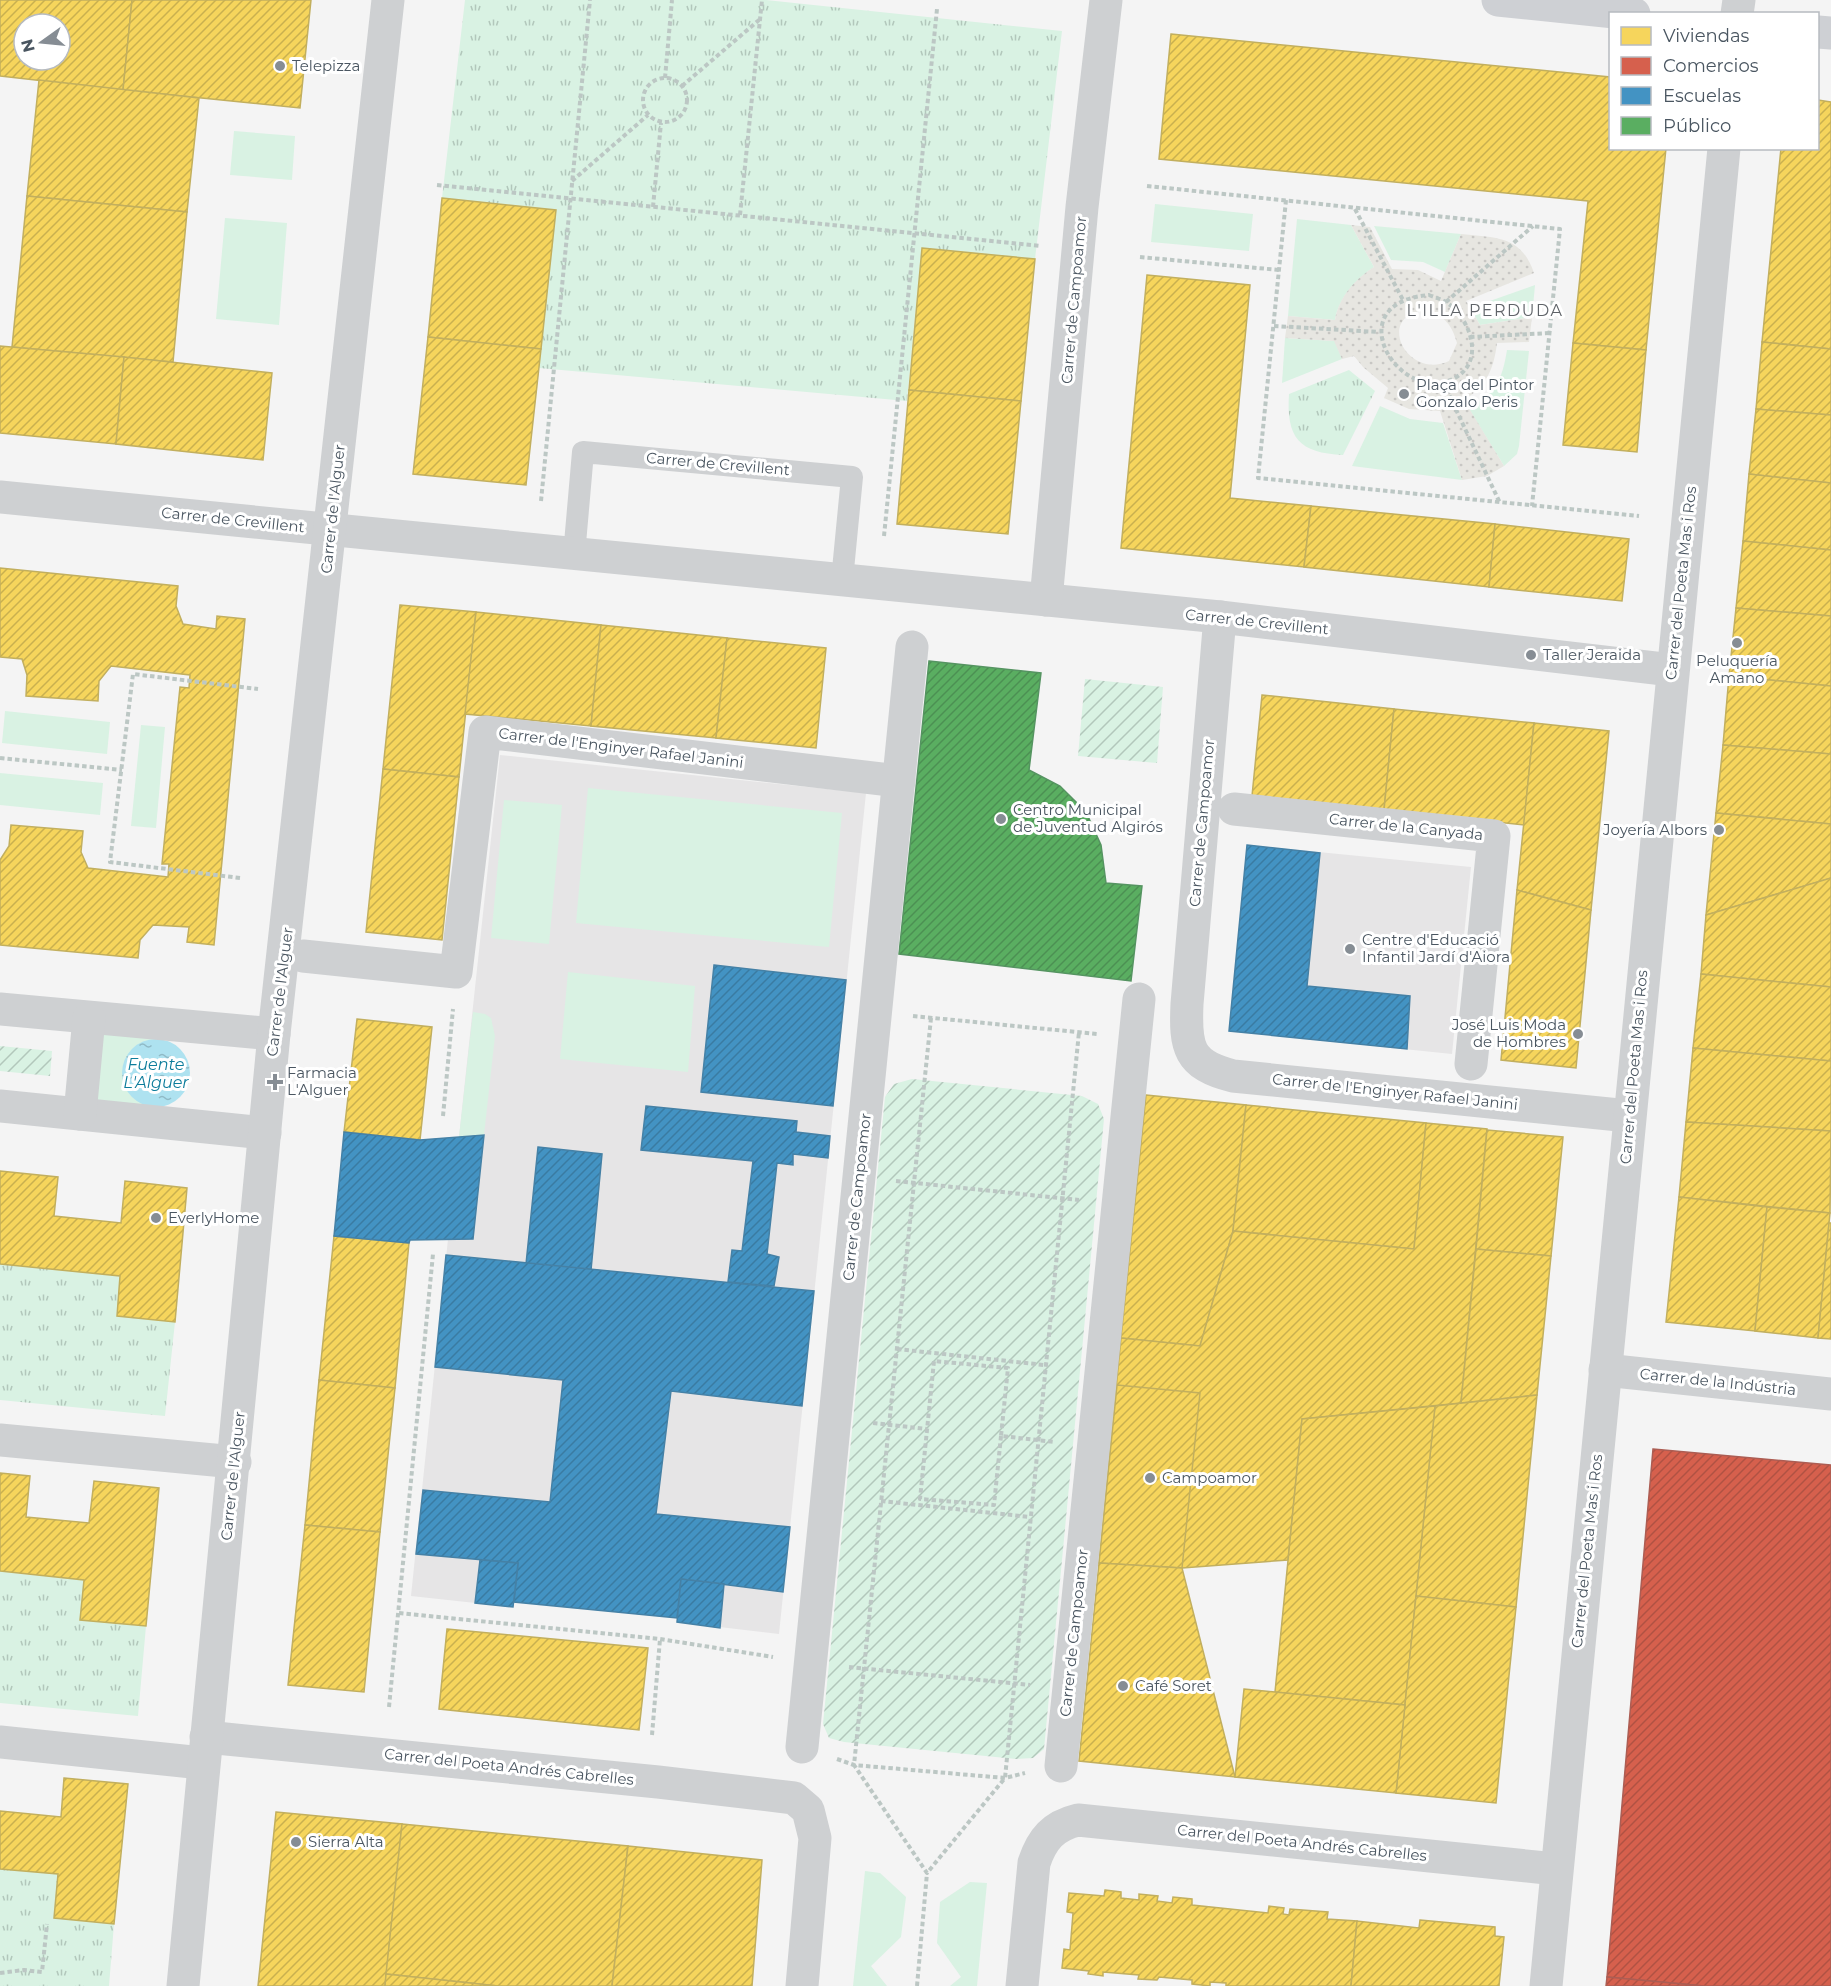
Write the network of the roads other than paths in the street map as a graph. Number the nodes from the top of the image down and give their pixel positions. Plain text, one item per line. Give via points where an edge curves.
1 (388, 0) edge
2 (1106, 0) edge
3 (1498, 0) edge
4 (1587, 4) edge
5 (1625, 12) edge
6 (1724, 150) edge
7 (0, 497) edge
8 (331, 530) junction
9 (574, 555) junction
10 (842, 580) junction
11 (1046, 600) junction
12 (1220, 617) junction
13 (912, 647) dead end
14 (1672, 670) junction
15 (899, 781) junction
16 (1234, 810) dead end
17 (303, 956) dead end
18 (1139, 999) dead end
19 (0, 1009) edge
20 (89, 1018) junction
21 (1186, 1030) joint
22 (274, 1034) junction
23 (1471, 1064) dead end
24 (0, 1106) edge
25 (80, 1114) junction
26 (1629, 1116) junction
27 (265, 1132) junction
28 (1605, 1370) junction
29 (1831, 1394) edge
30 (0, 1440) edge
31 (235, 1462) junction
32 (0, 1742) edge
33 (802, 1747) road end
34 (204, 1750) junction
35 (1061, 1766) road end
36 (1556, 1869) junction
37 (183, 1986) edge
38 (802, 1986) edge
39 (1022, 1986) edge
40 (1546, 1986) edge

1 - 8 street, Carrer de l'Alguer
2 - 11 street, Carrer de Campoamor via 1082,207
3 - 4 street
4 - 5 street
6 - 14 street, Carrer del Poeta Mas i Ros
7 - 8 street, Carrer de Crevillent
8 - 9 street, Carrer de Crevillent
8 - 22 street, Carrer de l'Alguer
9 - 10 street, Carrer de Crevillent
9 - 10 lane, Carrer de Crevillent via 583,452 630,456 852,477
10 - 11 street, Carrer de Crevillent
11 - 12 street, Carrer de Crevillent
12 - 14 street, Carrer de Crevillent
12 - 21 street, Carrer de Campoamor
13 - 15 street, Carrer de Campoamor
14 - 26 street, Carrer del Poeta Mas i Ros
15 - 17 street, Carrer de l'Enginyer Rafael Janini via 485,732 456,972
15 - 33 street, Carrer de Campoamor
16 - 23 street, Carrer de la Canyada via 1494,836
18 - 35 street, Carrer de Campoamor
19 - 20 street
20 - 22 street
20 - 25 street
21 - 26 street, Carrer de l'Enginyer Rafael Janini via 1192,1053 1209,1071 1233,1076
22 - 27 street, Carrer de l'Alguer
24 - 25 street
25 - 27 street
26 - 28 street, Carrer del Poeta Mas i Ros
27 - 31 street, Carrer de l'Alguer
28 - 29 street, Carrer de la Indústria
28 - 36 street, Carrer del Poeta Mas i Ros
30 - 31 street
31 - 34 street, Carrer de l'Alguer
32 - 34 street, Carrer del Poeta Andrés Cabrelles
34 - 37 street, Carrer de l'Alguer
34 - 38 street, Carrer del Poeta Andrés Cabrelles via 794,1798 808,1810 815,1838
36 - 39 street, Carrer del Poeta Andrés Cabrelles via 1078,1820 1050,1832 1040,1845 1034,1863
36 - 40 street, Carrer del Poeta Mas i Ros

